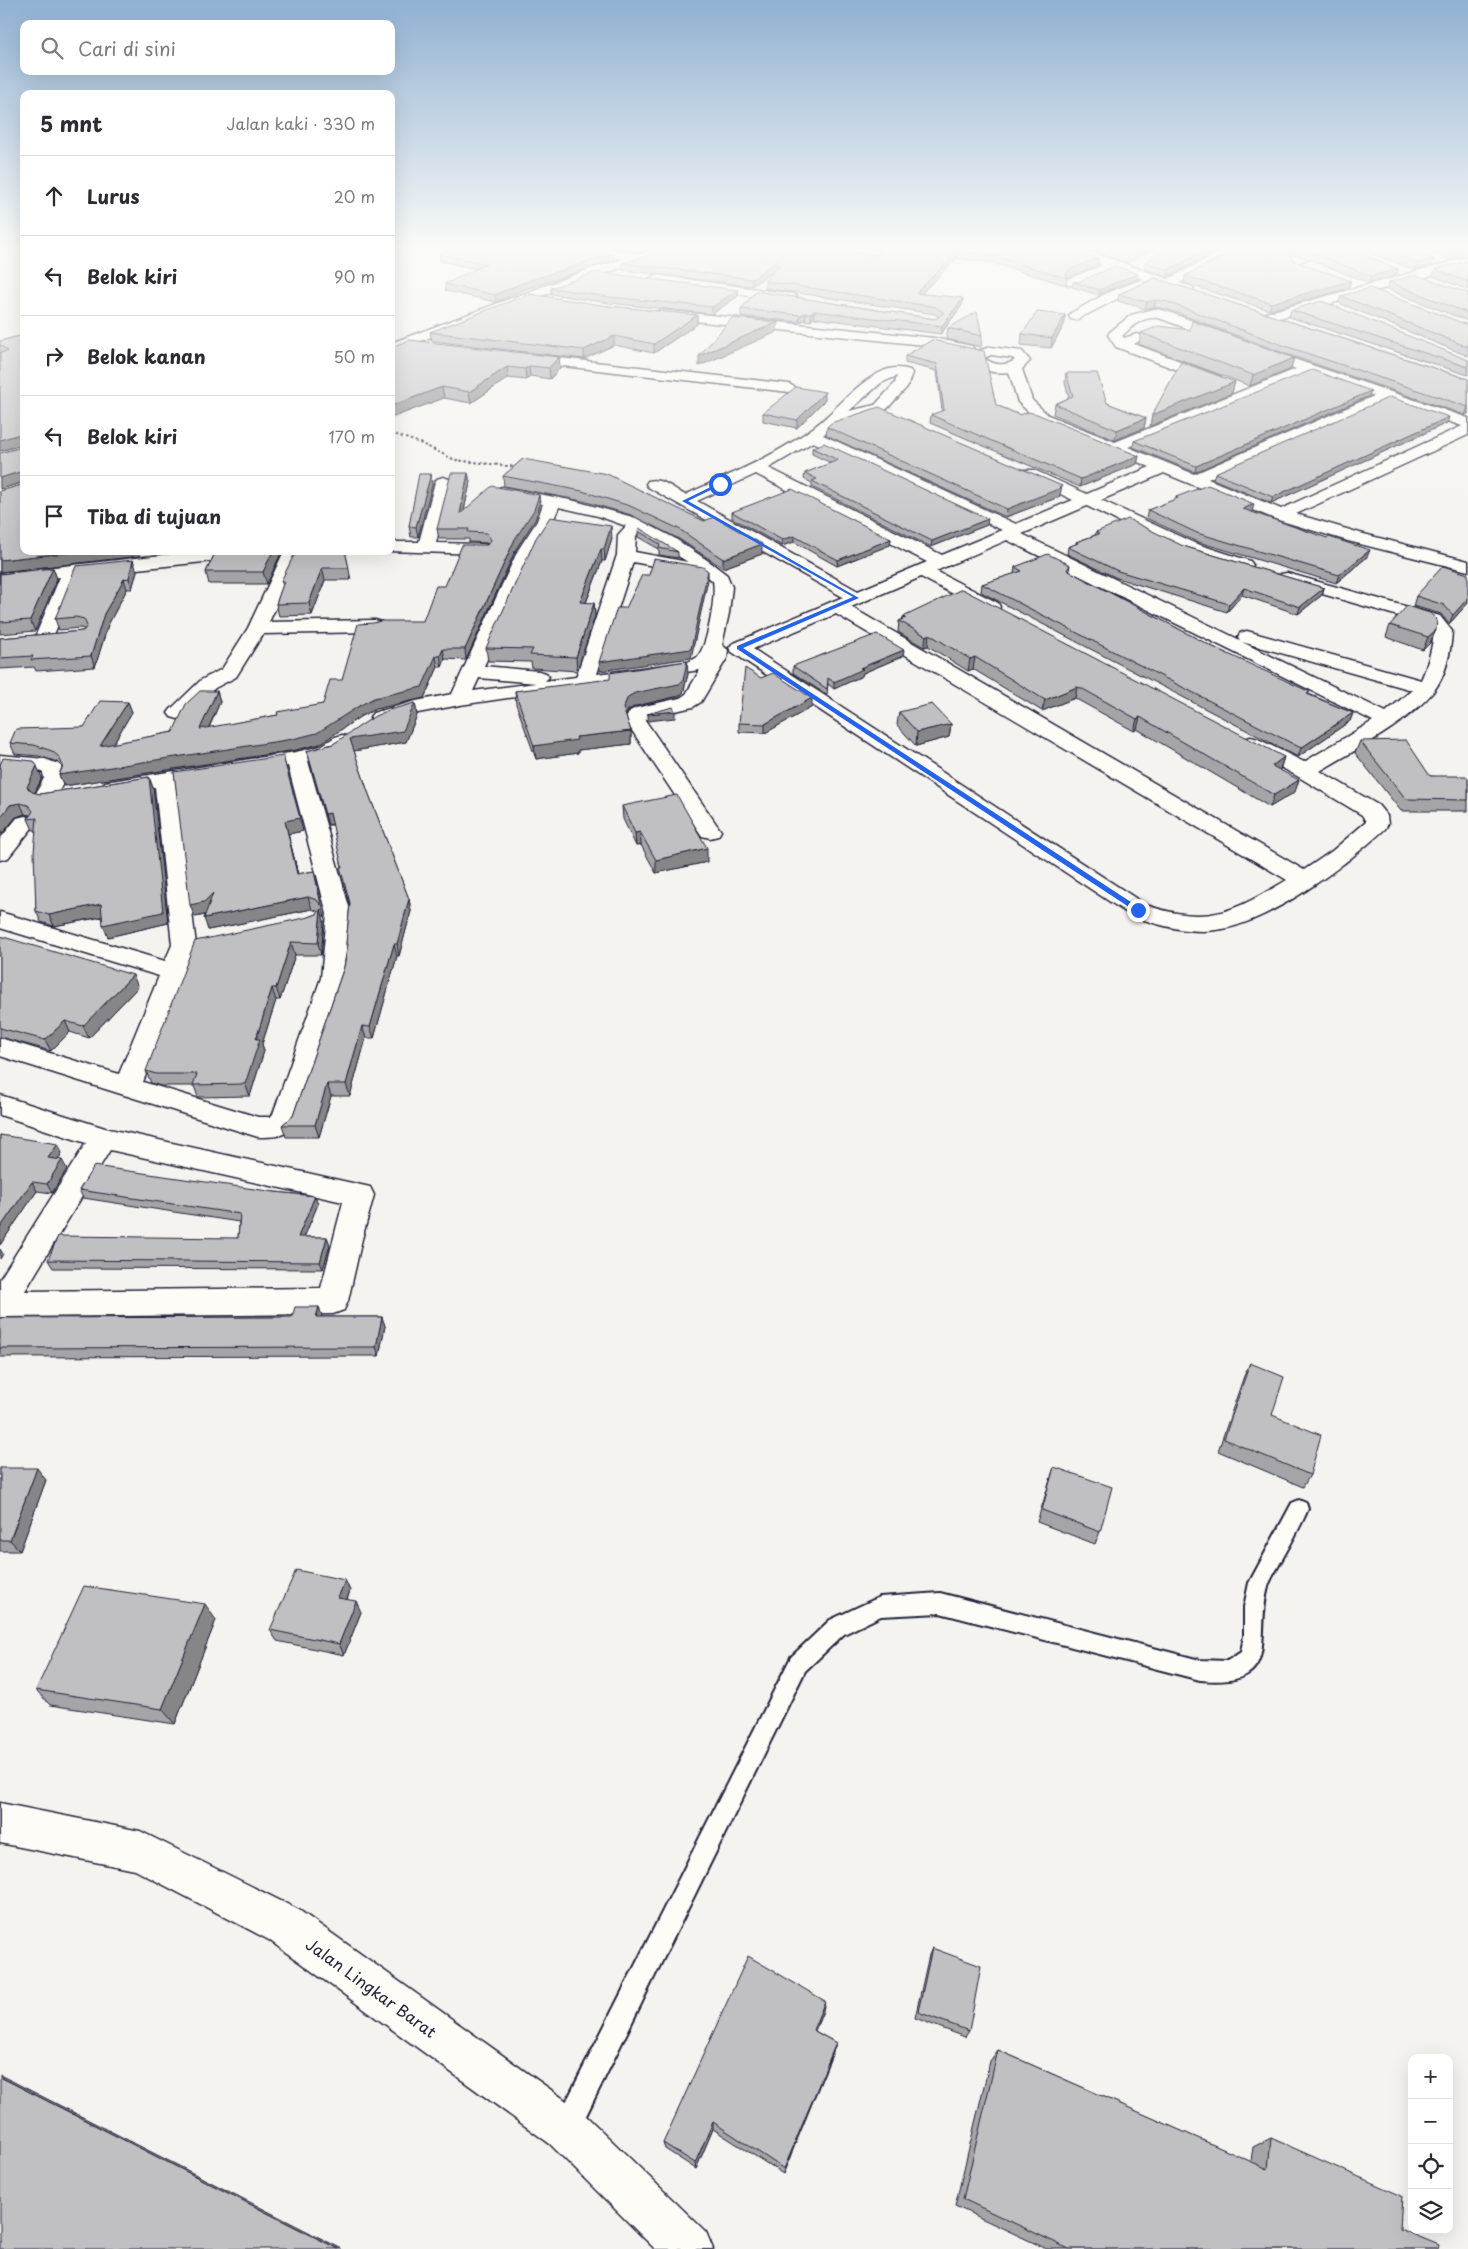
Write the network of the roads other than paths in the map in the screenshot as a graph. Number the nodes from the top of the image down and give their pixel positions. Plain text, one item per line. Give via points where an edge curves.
1 (977, 352) edge
2 (1142, 352) edge
3 (1260, 352) edge
4 (512, 356) edge
5 (1309, 370) junction
6 (789, 388) dead end
7 (1251, 393) junction
8 (1387, 396) junction
9 (880, 408) junction
10 (898, 416) edge
11 (832, 420) junction
12 (1468, 423) edge
13 (1468, 429) edge
14 (813, 436) junction
15 (1115, 447) junction
16 (1165, 467) junction
17 (756, 468) junction
18 (1016, 468) edge
19 (1195, 480) junction
20 (443, 482) dead end
21 (654, 484) dead end
22 (502, 492) edge
23 (1089, 499) junction
24 (553, 501) junction
25 (684, 501) junction
26 (1281, 515) junction
27 (545, 521) junction
28 (564, 524) edge
29 (632, 530) junction
30 (610, 532) edge
31 (1012, 532) junction
32 (395, 547) edge
33 (426, 547) junction
34 (482, 549) edge
35 (197, 555) edge
36 (291, 555) edge
37 (626, 555) junction
38 (942, 562) junction
39 (1468, 566) edge
40 (72, 570) junction
41 (921, 570) junction
42 (714, 572) junction
43 (0, 578) edge
44 (857, 598) junction
45 (836, 606) junction
46 (1008, 616) edge
47 (1180, 618) junction
48 (375, 626) edge
49 (257, 628) junction
50 (44, 637) edge
51 (714, 639) junction
52 (471, 671) junction
53 (585, 681) junction
54 (1426, 688) junction
55 (460, 699) junction
56 (178, 713) dead end
57 (1387, 720) junction
58 (1235, 735) edge
59 (297, 758) junction
60 (0, 761) edge
61 (1305, 771) junction
62 (165, 779) junction
63 (710, 830) dead end
64 (1305, 881) junction
65 (0, 920) edge
66 (172, 971) junction
67 (0, 1047) edge
68 (128, 1086) junction
69 (0, 1105) edge
70 (103, 1138) junction
71 (1, 1304) edge
72 (1299, 1509) dead end
73 (0, 1823) edge
74 (566, 2128) junction
75 (689, 2249) edge

1 - 15 main road via 982,353 976,360 986,366 1014,367 1025,402 1043,418
2 - 7 main road
3 - 5 main road
4 - 6 main road
5 - 7 main road
5 - 8 main road
7 - 15 main road
8 - 12 main road
8 - 19 main road
9 - 10 main road
9 - 11 main road
9 - 11 main road via 902,384 903,372 888,374 858,393
11 - 14 main road
13 - 26 main road
14 - 17 main road
14 - 31 main road
15 - 16 main road
16 - 19 main road
16 - 23 main road
17 - 25 main road
17 - 38 main road
18 - 23 main road
19 - 26 main road
20 - 33 main road
21 - 25 main road
22 - 24 main road
23 - 31 main road
23 - 54 main road via 1188,547 1433,620 1443,631 1442,645
24 - 27 main road
24 - 29 main road via 619,517
25 - 44 main road
26 - 39 main road
27 - 28 main road
27 - 52 main road via 527,550
29 - 30 main road
29 - 37 main road
29 - 42 main road
31 - 38 main road
31 - 47 main road
32 - 33 main road
33 - 34 main road
35 - 40 main road
36 - 49 main road
37 - 42 main road
37 - 53 main road
38 - 41 main road
40 - 43 main road
40 - 50 main road
41 - 44 main road
41 - 46 main road
42 - 51 main road via 724,587
44 - 45 main road
45 - 64 main road
45 - 64 main road via 739,648 1138,910 1164,919 1216,922 1244,914
47 - 54 main road
47 - 57 main road
48 - 49 main road
49 - 56 main road via 229,673 208,684
51 - 53 main road via 705,660 697,665
51 - 63 main road via 719,652 717,658 694,698 686,703 643,712 636,715 635,720
52 - 53 main road
52 - 55 main road
53 - 55 main road
54 - 57 main road
55 - 59 main road via 384,715 328,750
57 - 61 main road
58 - 61 main road
59 - 62 main road
59 - 68 main road via 339,914 333,978 285,1120 276,1127 258,1127
60 - 62 main road via 45,766 53,770 55,778 45,797
61 - 64 main road via 1370,810 1378,821 1351,849
62 - 66 main road via 193,943
65 - 66 main road
66 - 68 main road
67 - 68 main road
69 - 70 main road
70 - 71 main road
70 - 71 main road via 360,1195 333,1301
72 - 74 lane via 1259,1583 1250,1658 1238,1669 1224,1672 1200,1670 940,1603 880,1607 837,1628 798,1664
73 - 74 main road, Jalan Lingkar Barat via 140,1851 284,1925
74 - 75 main road, Jalan Lingkar Barat

